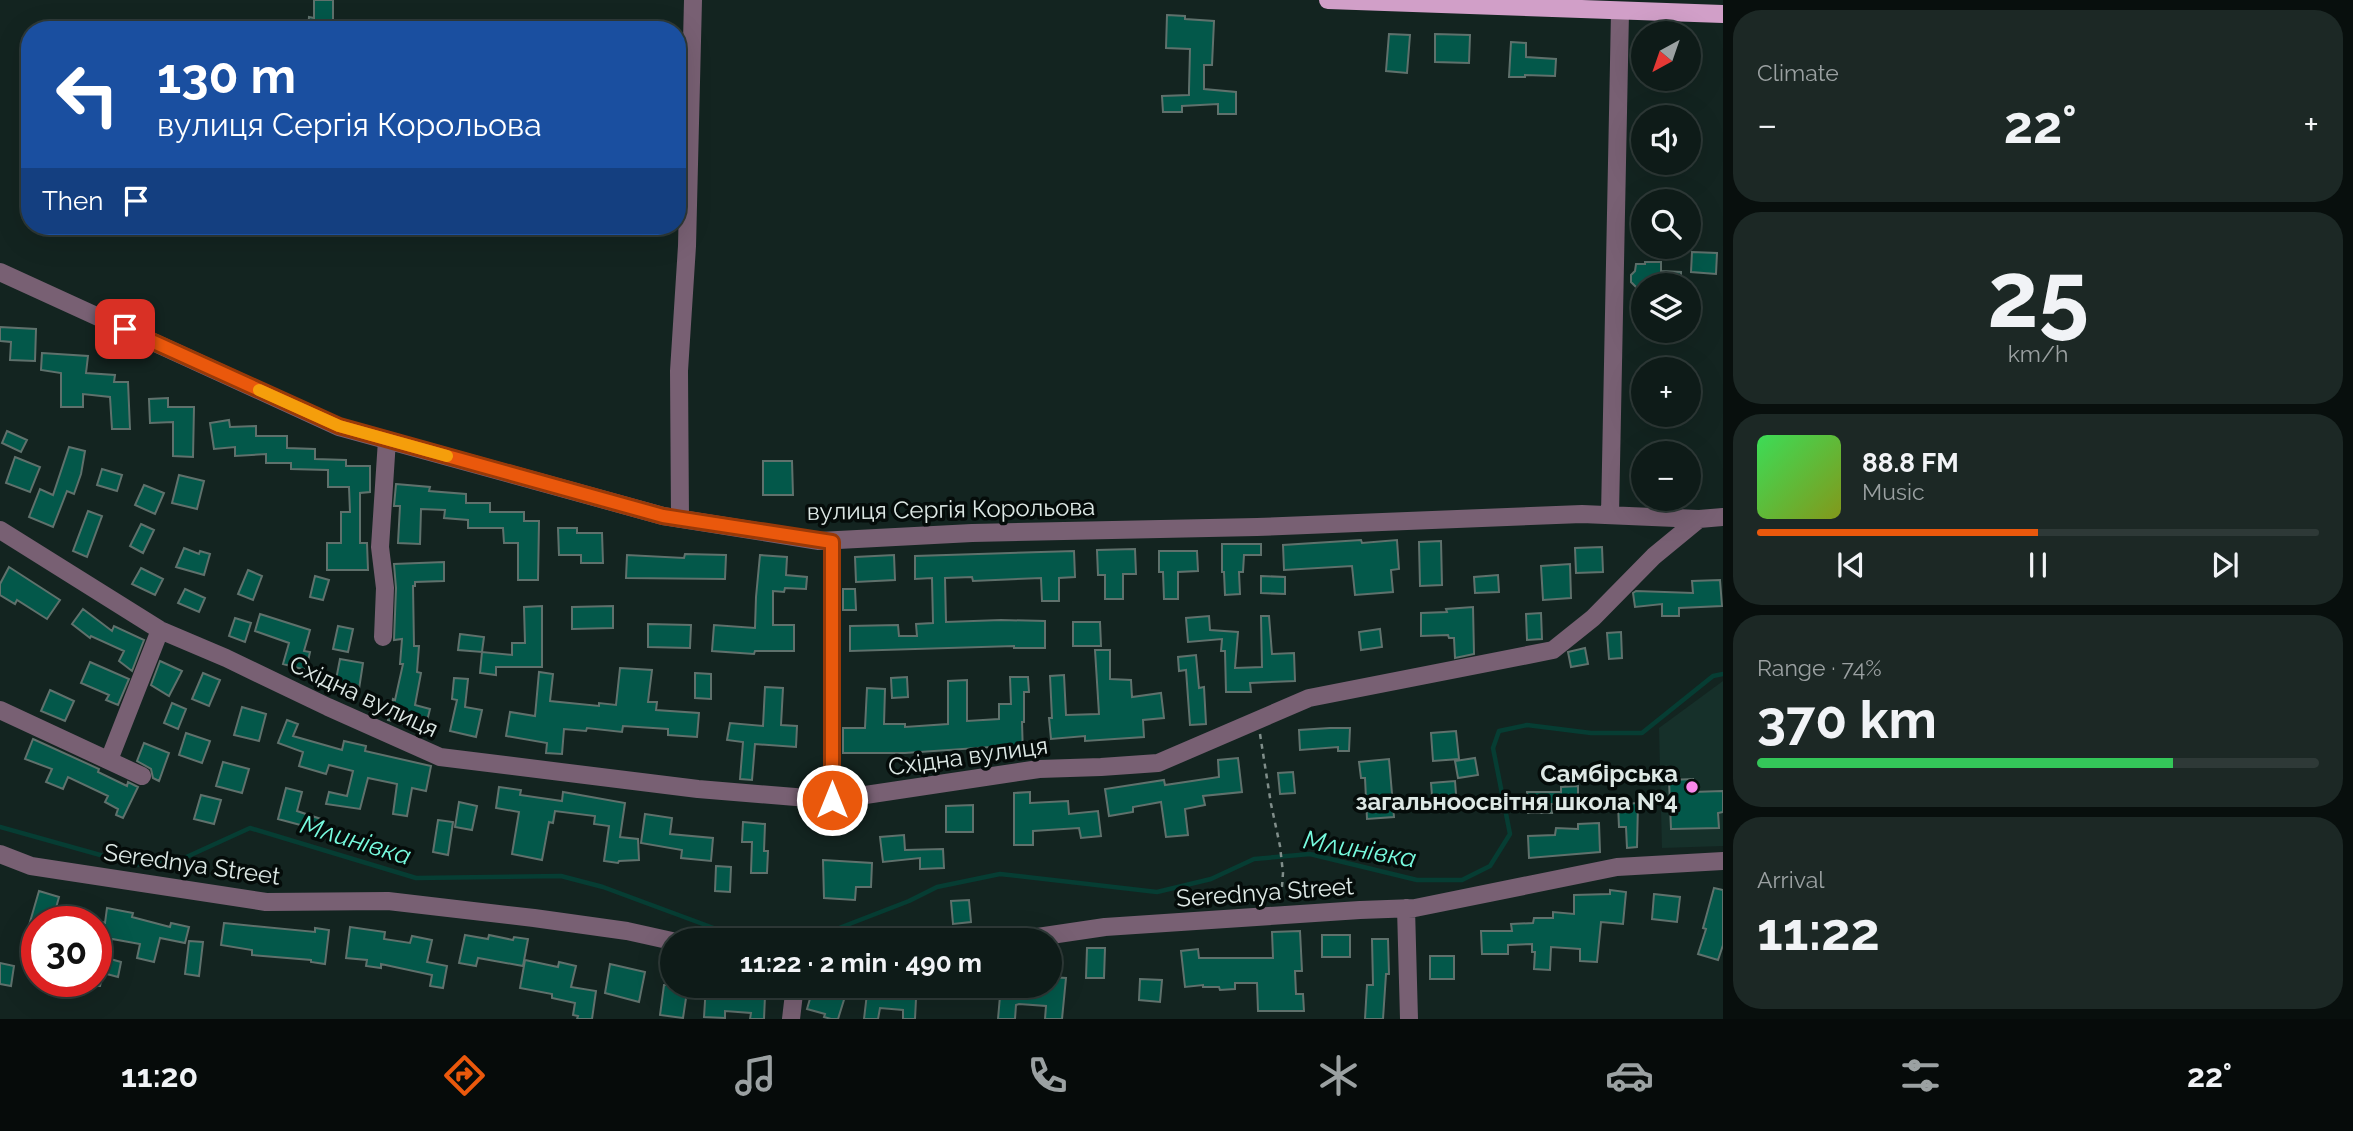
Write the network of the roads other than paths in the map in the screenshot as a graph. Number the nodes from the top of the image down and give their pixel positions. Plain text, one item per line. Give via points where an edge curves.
1 (693, 0) edge
2 (1328, 0) edge
3 (1620, 12) junction
4 (1723, 14) edge
5 (0, 272) edge
6 (387, 440) junction
7 (1610, 515) junction
8 (1723, 517) edge
9 (680, 519) junction
10 (1699, 519) junction
11 (0, 530) edge
12 (832, 542) junction
13 (160, 630) junction
14 (383, 637) dead end
15 (0, 710) edge
16 (109, 760) junction
17 (142, 776) dead end
18 (832, 800) junction
19 (0, 854) edge
20 (1723, 861) edge
21 (1406, 908) junction
22 (1062, 933) edge
23 (660, 938) edge
24 (793, 998) edge
25 (791, 1019) edge
26 (1409, 1019) edge

1 - 9 street via 679,371
2 - 3 main road
3 - 4 main road
3 - 7 street
5 - 6 street, вулиця Сергія Корольова via 339,426
6 - 9 street, вулиця Сергія Корольова
6 - 14 street via 380,547 385,588
7 - 10 street, вулиця Сергія Корольова
7 - 12 street, вулиця Сергія Корольова via 972,533
8 - 10 street
9 - 12 street, вулиця Сергія Корольова
10 - 18 street, Східна вулиця via 1553,650 1309,698 1158,763 1039,769
11 - 13 street, Східна вулиця
12 - 18 street
13 - 16 street
13 - 18 street, Східна вулиця via 440,757 698,789
15 - 16 street
16 - 17 street
19 - 23 street, Serednya Street via 31,866 266,902 388,901
20 - 21 street, Serednya Street via 1617,867
21 - 22 street, Serednya Street
21 - 26 street
24 - 25 street

